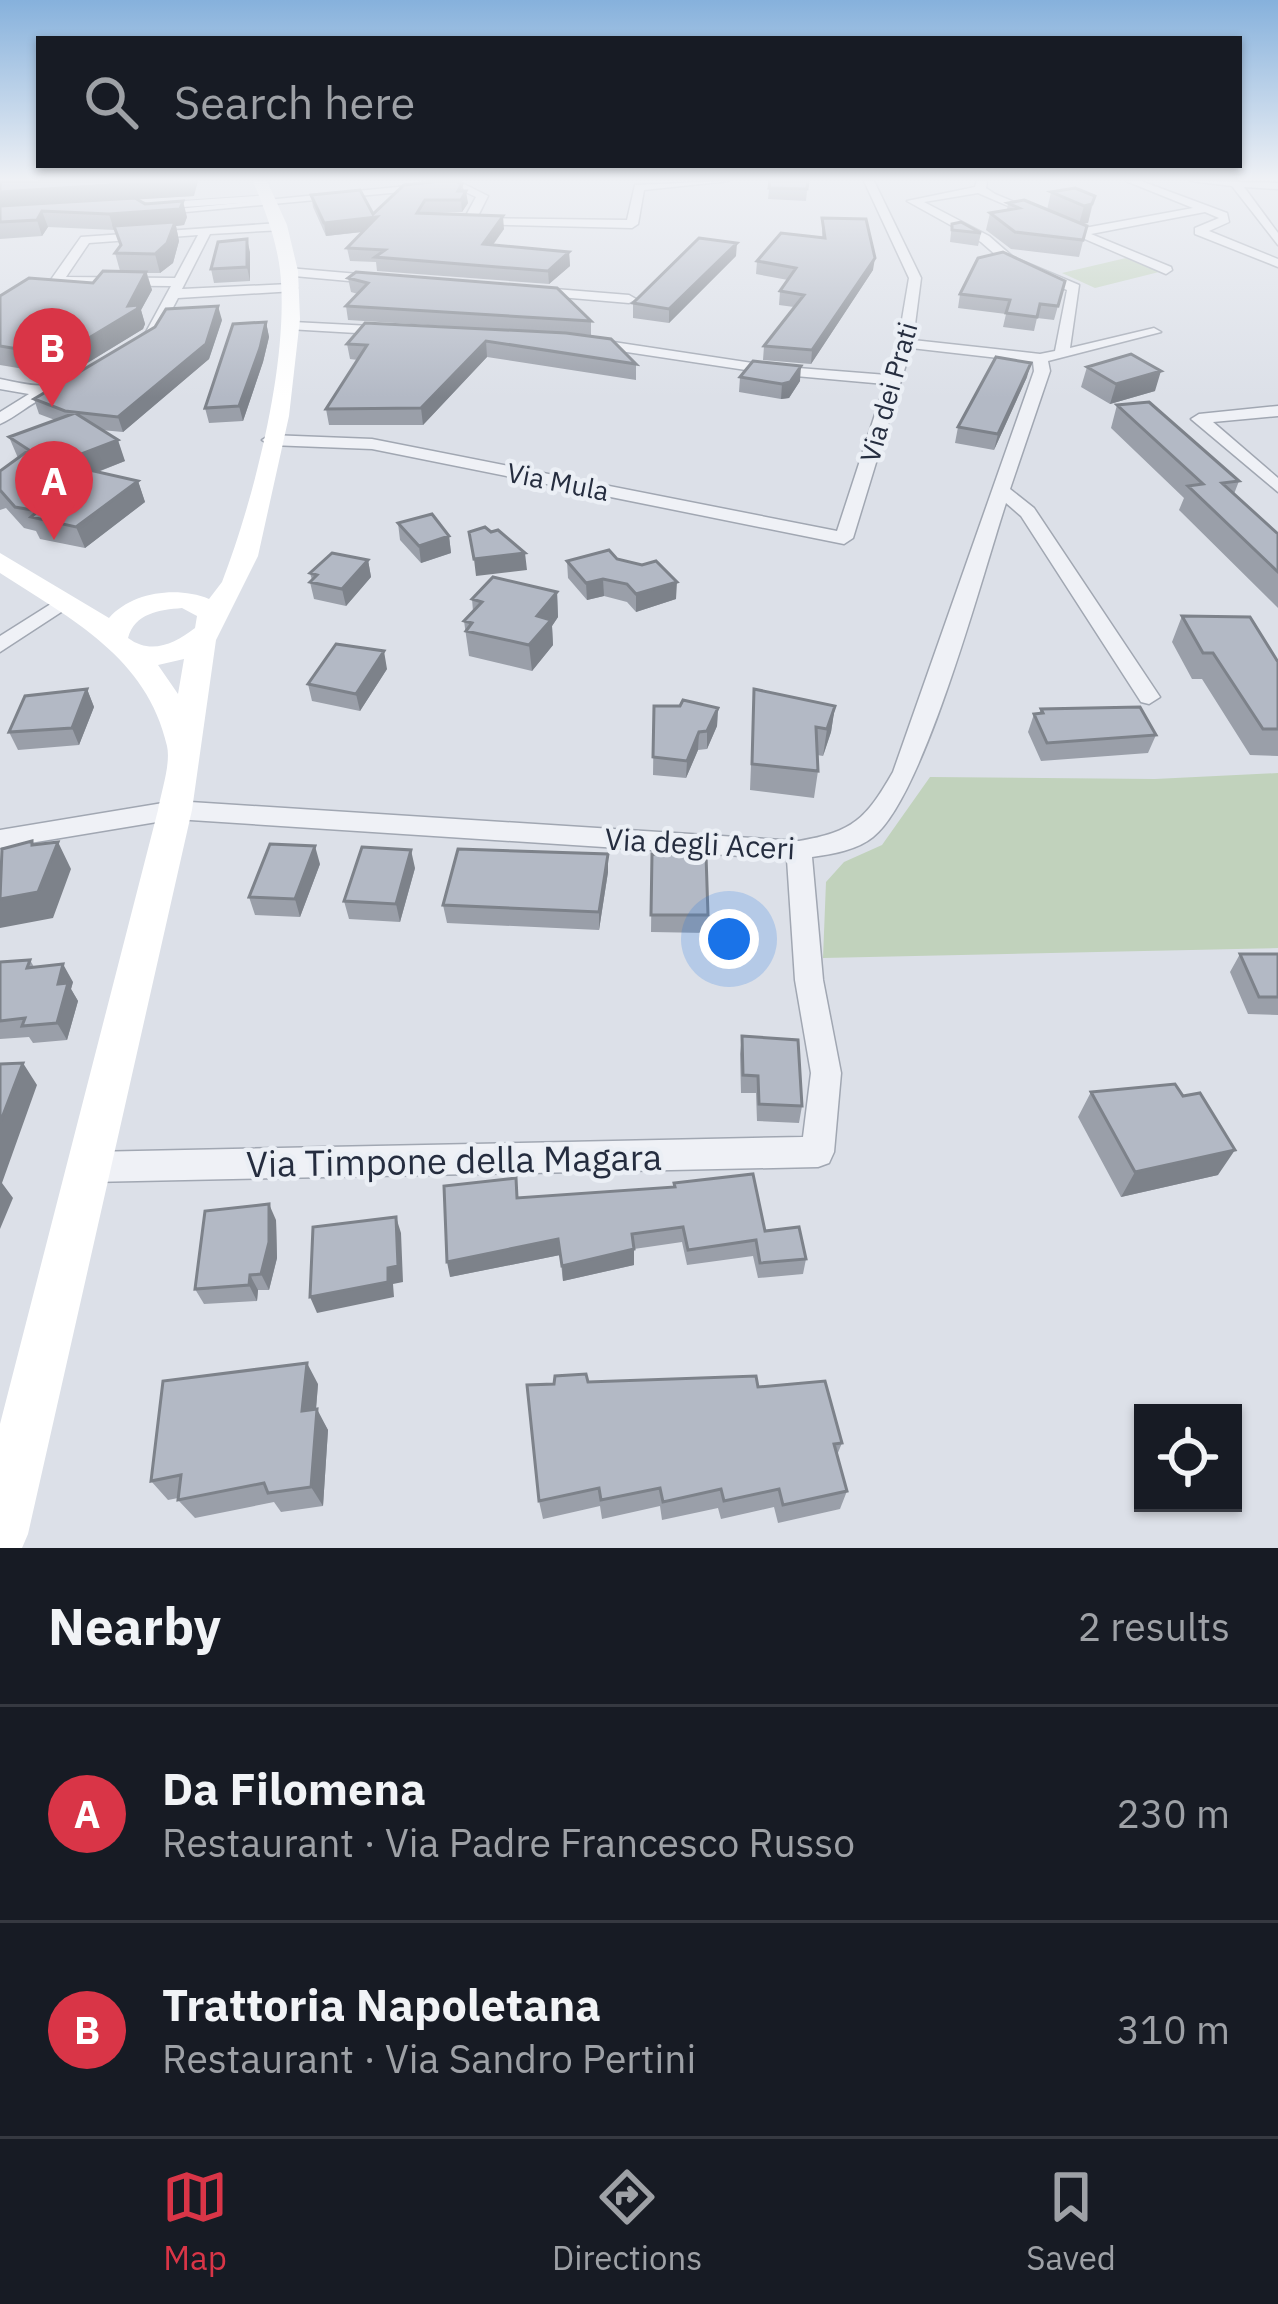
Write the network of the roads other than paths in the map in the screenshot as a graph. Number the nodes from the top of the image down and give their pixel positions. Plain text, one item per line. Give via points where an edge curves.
1 (76, 253) edge
2 (194, 253) edge
3 (284, 253) edge
4 (903, 253) edge
5 (1002, 253) edge
6 (1129, 253) edge
7 (1166, 270) dead end
8 (289, 280) junction
9 (404, 281) edge
10 (174, 288) junction
11 (516, 290) edge
12 (629, 299) edge
13 (293, 326) junction
14 (405, 332) edge
15 (1154, 332) dead end
16 (573, 333) edge
17 (905, 344) junction
18 (1051, 356) junction
19 (116, 357) edge
20 (98, 368) edge
21 (895, 380) junction
22 (0, 385) edge
23 (44, 392) junction
24 (1278, 411) edge
25 (0, 419) edge
26 (270, 440) junction
27 (1278, 487) edge
28 (1003, 493) junction
29 (844, 538) joint
30 (245, 556) junction
31 (0, 560) edge
32 (54, 593) junction
33 (159, 602) junction
34 (207, 626) junction
35 (113, 633) junction
36 (0, 646) edge
37 (137, 655) junction
38 (1149, 697) dead end
39 (182, 744) junction
40 (175, 810) junction
41 (0, 839) edge
42 (799, 850) junction
43 (90, 1167) junction
44 (0, 1534) edge

1 - 10 street via 57,281
2 - 10 street
3 - 8 street
4 - 17 street, Via dei Prati via 915,278
5 - 18 street, Via degli Aceri via 1074,288
6 - 7 street
8 - 9 street
8 - 10 street
8 - 13 street
10 - 19 street via 152,335
11 - 12 street
13 - 14 street
13 - 26 street
15 - 18 street
16 - 21 street via 598,344 773,370
17 - 18 street
17 - 21 street, Via dei Prati
18 - 28 street, Via degli Aceri
20 - 23 street
21 - 29 street, Via dei Prati
22 - 23 street
23 - 25 street
24 - 27 street via 1199,418
26 - 29 street, Via Mula via 372,444
26 - 30 street
28 - 38 street via 1028,512
28 - 42 street, Via degli Aceri via 905,772 883,812 851,842
30 - 33 street via 214,580
30 - 34 street
31 - 32 street
32 - 33 street
32 - 35 street
32 - 36 street
33 - 34 street via 195,602
33 - 35 street via 125,616
34 - 37 street via 179,651
34 - 39 street
35 - 37 street via 118,647
37 - 39 street
39 - 40 street
40 - 41 street, Via degli Aceri
40 - 42 street, Via degli Aceri
40 - 43 street
42 - 43 street, Via Timpone della Magara via 826,1073 818,1152
43 - 44 street

